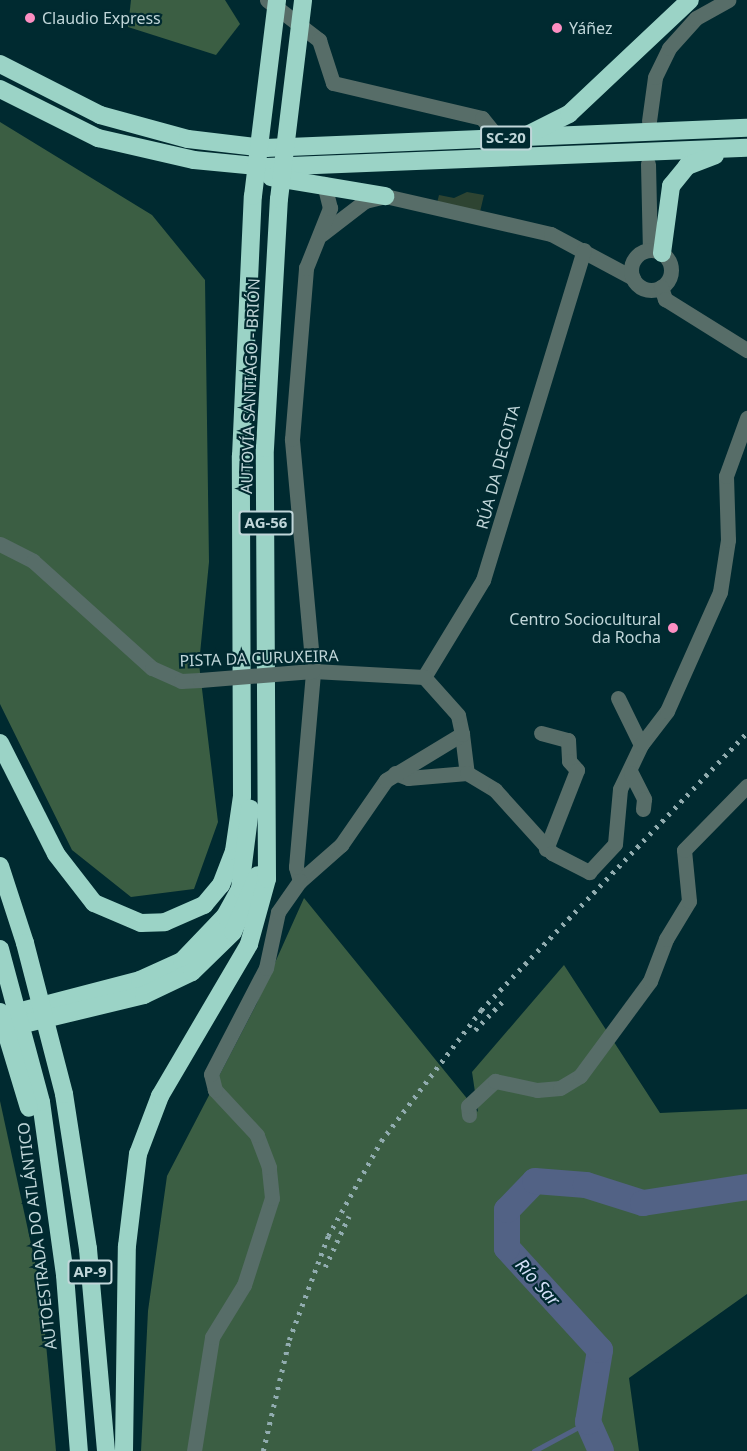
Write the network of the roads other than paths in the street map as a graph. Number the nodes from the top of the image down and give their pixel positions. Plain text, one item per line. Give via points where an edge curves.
1 (267, 0) edge
2 (277, 0) edge
3 (303, 0) edge
4 (690, 0) edge
5 (728, 0) edge
6 (0, 64) edge
7 (0, 89) edge
8 (649, 121) dead end
9 (747, 128) edge
10 (519, 138) junction
11 (499, 139) junction
12 (744, 148) edge
13 (224, 164) junction
14 (648, 164) dead end
15 (324, 184) junction
16 (385, 196) junction
17 (316, 238) junction
18 (584, 250) junction
19 (656, 251) junction
20 (633, 278) junction
21 (661, 287) junction
22 (747, 350) edge
23 (747, 418) edge
24 (0, 544) edge
25 (313, 671) junction
26 (424, 678) junction
27 (618, 698) dead end
28 (245, 706) junction
29 (541, 733) dead end
30 (462, 734) junction
31 (0, 743) edge
32 (641, 745) junction
33 (395, 773) junction
34 (467, 773) junction
35 (631, 774) junction
36 (747, 786) edge
37 (643, 809) dead end
38 (266, 847) junction
39 (546, 849) junction
40 (0, 866) edge
41 (300, 881) junction
42 (0, 949) edge
43 (0, 1012) edge
44 (0, 1016) edge
45 (0, 1030) edge
46 (35, 1105) junction
47 (469, 1115) dead end
48 (79, 1451) edge
49 (106, 1451) edge
50 (124, 1451) edge
51 (194, 1451) edge

1 - 11 street via 319,40 329,76 344,86 482,117
2 - 28 highway, AUTOVÍA SANTIAGO - BRIÓN / AG-56, bridge via 253,196 241,456
3 - 38 highway, AUTOVÍA SANTIAGO - BRIÓN / AG-56, bridge via 279,199 265,448
4 - 10 highway via 569,114
5 - 8 street via 696,18 669,48 655,77
6 - 11 highway, SC-20 via 100,115 188,139 266,148
7 - 13 highway, SC-20 via 98,138
9 - 10 highway, SC-20
10 - 11 highway, SC-20
12 - 13 highway, SC-20 via 266,167
12 - 19 highway via 698,159 679,174 666,201
13 - 15 highway via 242,174
14 - 19 street
15 - 16 highway
15 - 17 street via 330,208
16 - 17 street via 364,201
16 - 18 street via 509,224
17 - 25 street via 306,268 292,439
18 - 20 street
18 - 26 street, RÚA DA DECOITA via 483,580
19 - 20 street via 634,260
19 - 21 street via 671,270
20 - 21 street via 648,289
21 - 22 street via 665,299
23 - 32 street via 726,476 728,540 720,592 667,711
24 - 25 street, PISTA DA CURUXEIRA, bridge via 26,556 152,668 181,681
25 - 26 street, PISTA DA CURUXEIRA
25 - 41 street via 296,867
26 - 30 street via 458,715
27 - 32 street
28 - 31 highway via 234,851 221,885 204,905 165,922 115,916 77,885
28 - 44 highway via 250,834 240,889 225,916 182,961 140,980
29 - 39 street via 568,740 569,761 577,770
30 - 33 street
30 - 34 street
32 - 35 street
33 - 34 street via 408,778
33 - 41 street via 341,845
34 - 39 street via 495,790
35 - 37 street via 644,799
35 - 39 street via 620,789 615,844 589,872 575,870
36 - 47 street via 684,850 689,901 666,939 650,981 580,1076 560,1088 537,1090 495,1080 468,1106
38 - 45 highway via 233,932 192,972 144,995
38 - 50 highway, AUTOVÍA SANTIAGO - BRIÓN via 267,879 249,944 160,1096 138,1154 127,1246
40 - 49 highway, AP-9, bridge via 64,1094 88,1249
41 - 51 street via 278,912 266,968 211,1074 215,1090 257,1136 269,1167 272,1198 244,1285 212,1337
42 - 46 highway, AUTOESTRADA DO ATLÁNTICO / AP-9, bridge
43 - 46 highway, bridge
46 - 48 highway, AUTOESTRADA DO ATLÁNTICO / AP-9 via 65,1275

